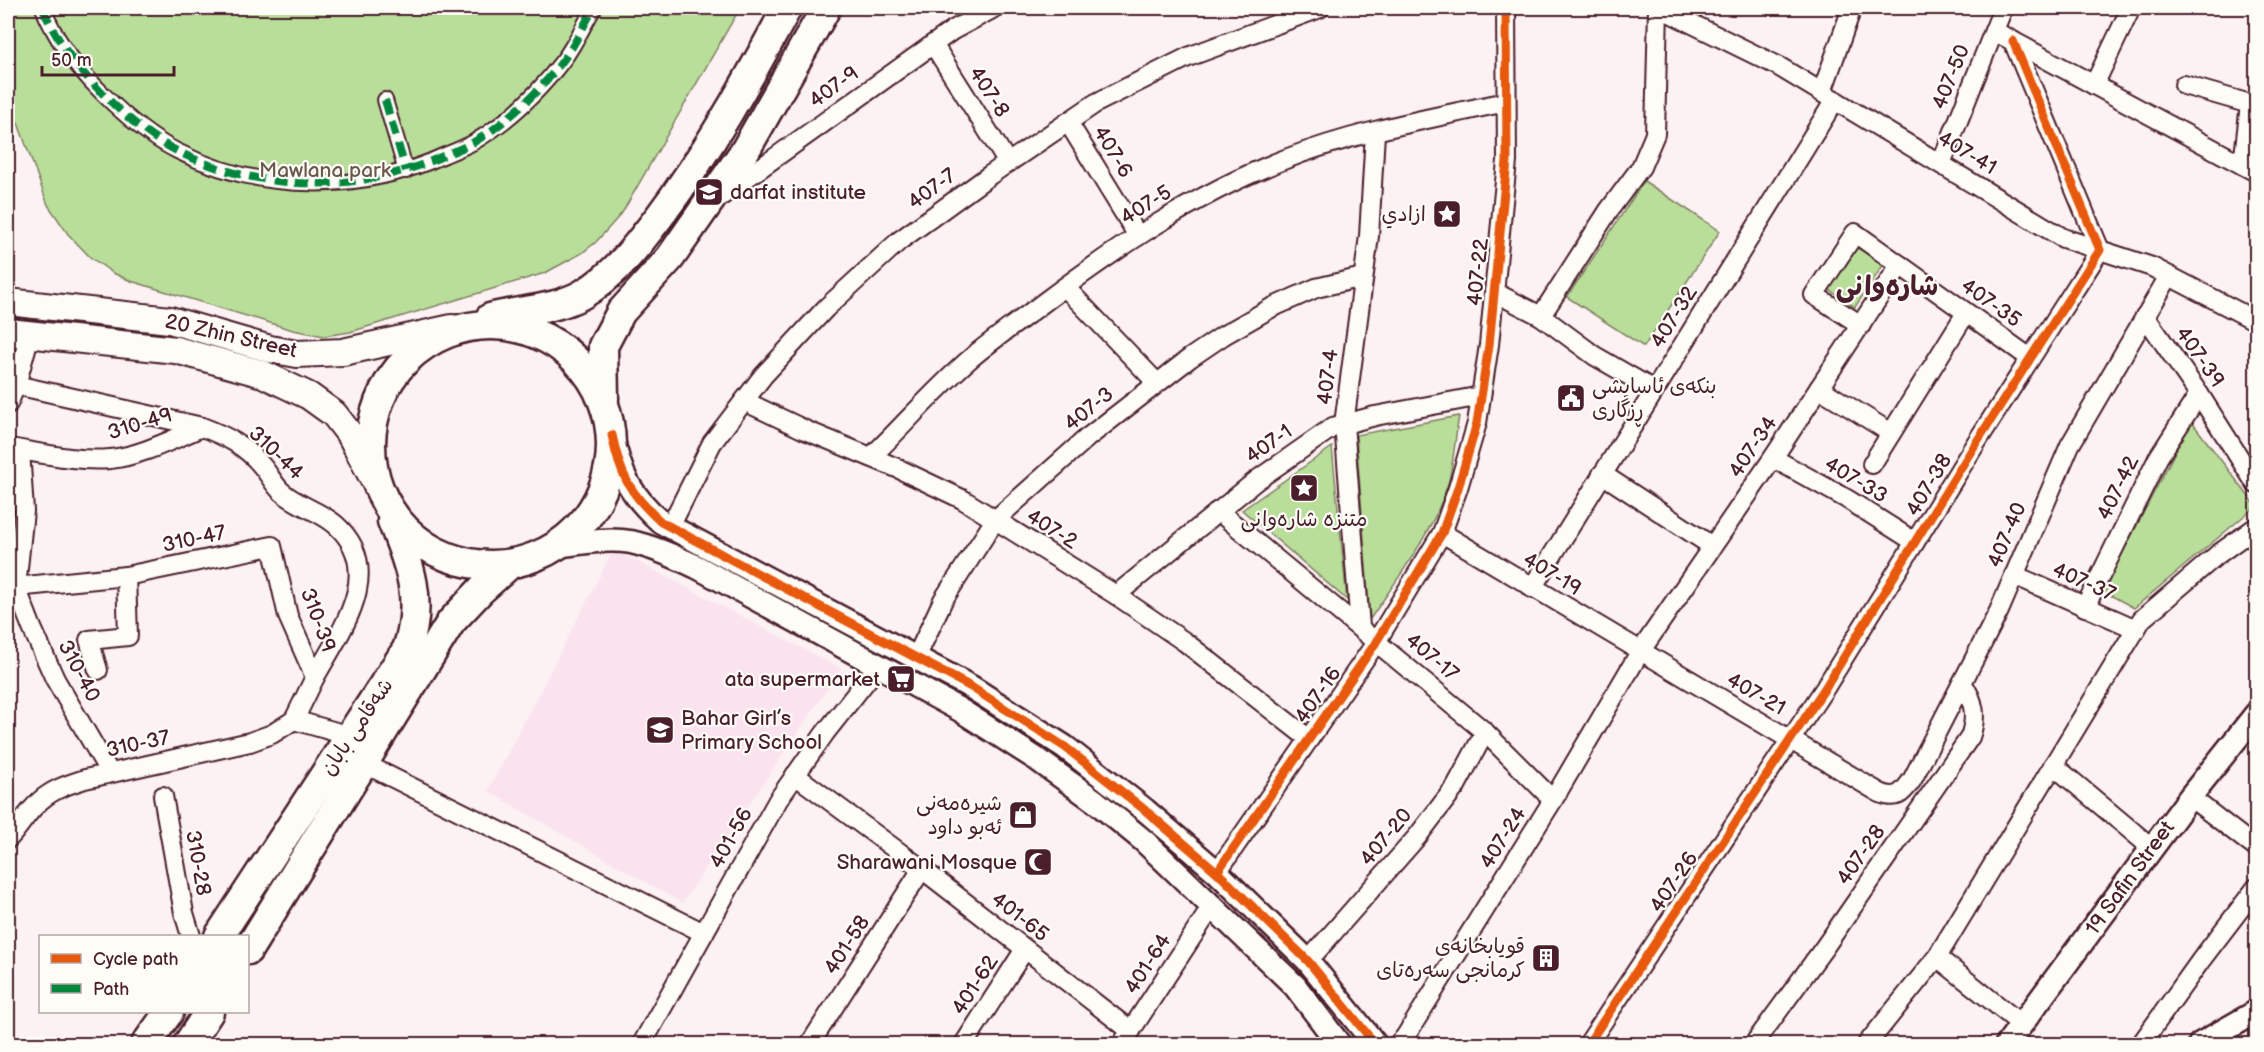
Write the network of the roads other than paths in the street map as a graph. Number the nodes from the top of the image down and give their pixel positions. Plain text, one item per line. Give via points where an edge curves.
1 (43, 8) edge
2 (594, 8) edge
3 (787, 8) edge
4 (826, 8) edge
5 (994, 8) edge
6 (1320, 8) edge
7 (1506, 8) edge
8 (1659, 8) edge
9 (1852, 8) edge
10 (2003, 8) edge
11 (2131, 8) edge
12 (1994, 31) junction
13 (2013, 41) junction
14 (933, 44) junction
15 (2094, 85) junction
16 (2184, 85) dead end
17 (1829, 96) junction
18 (385, 100) dead end
19 (1506, 102) junction
20 (1068, 122) junction
21 (1375, 133) junction
22 (1008, 163) junction
23 (1941, 164) junction
24 (2250, 169) edge
25 (406, 171) junction
26 (704, 209) junction
27 (1138, 236) junction
28 (2100, 250) junction
29 (1900, 266) junction
30 (2169, 276) junction
31 (1363, 277) junction
32 (1065, 287) junction
33 (1494, 292) junction
34 (8, 302) edge
35 (1966, 313) junction
36 (1541, 316) junction
37 (2145, 316) junction
38 (2256, 321) edge
39 (1861, 325) junction
40 (452, 328) junction
41 (19, 333) edge
42 (2030, 358) junction
43 (1157, 383) junction
44 (16, 385) junction
45 (1819, 388) junction
46 (1654, 390) junction
47 (2199, 393) junction
48 (1481, 396) junction
49 (744, 401) junction
50 (604, 402) junction
51 (8, 404) edge
52 (1344, 424) junction
53 (202, 428) junction
54 (1891, 433) junction
55 (612, 435) junction
56 (14, 449) edge
57 (871, 458) junction
58 (1773, 458) junction
59 (1872, 464) dead end
60 (1602, 474) junction
61 (2256, 484) edge
62 (380, 492) junction
63 (1218, 511) junction
64 (995, 520) junction
65 (670, 527) junction
66 (2256, 527) edge
67 (1442, 533) junction
68 (1915, 542) junction
69 (272, 546) joint
70 (557, 546) junction
71 (1712, 546) junction
72 (510, 564) junction
73 (2014, 575) junction
74 (126, 576) junction
75 (1532, 588) junction
76 (12, 592) edge
77 (1116, 595) junction
78 (2085, 607) junction
79 (1360, 627) junction
80 (2136, 629) junction
81 (1377, 641) junction
82 (1640, 652) junction
83 (916, 658) junction
84 (878, 666) junction
85 (98, 670) dead end
86 (315, 677) junction
87 (1962, 683) junction
88 (2256, 714) edge
89 (294, 720) junction
90 (1485, 732) junction
91 (350, 736) junction
92 (1309, 740) junction
93 (1791, 740) junction
94 (365, 764) junction
95 (2053, 765) junction
96 (110, 773) junction
97 (795, 775) junction
98 (1880, 792) joint
99 (163, 796) dead end
100 (2190, 797) junction
101 (1553, 800) junction
102 (8, 838) edge
103 (2152, 848) junction
104 (2256, 848) edge
105 (922, 869) junction
106 (1217, 873) junction
107 (2256, 888) edge
108 (1211, 908) junction
109 (704, 933) junction
110 (191, 935) edge
111 (220, 935) edge
112 (249, 948) edge
113 (1025, 949) junction
114 (1937, 957) junction
115 (1308, 961) junction
116 (2256, 1012) edge
117 (168, 1013) edge
118 (208, 1013) edge
119 (2022, 1025) junction
120 (1127, 1038) edge
121 (1402, 1041) edge
122 (146, 1044) edge
123 (188, 1044) edge
124 (642, 1044) edge
125 (810, 1044) edge
126 (964, 1044) edge
127 (1339, 1044) edge
128 (1375, 1044) edge
129 (1380, 1044) edge
130 (1588, 1044) edge
131 (1754, 1044) edge
132 (1867, 1044) edge
133 (2007, 1044) edge
134 (2141, 1044) edge
135 (2200, 1044) edge

1 - 25 street via 82,73 125,117 177,151 234,173 295,184 357,182
2 - 25 street via 565,58 524,104 474,142
3 - 40 main road via 710,145 619,267 599,284 558,304
4 - 26 main road via 746,149
5 - 14 street, 407-9
6 - 20 street, 407-7 via 1188,57 1096,103
7 - 19 street, 407-22
8 - 17 street, 407-41 via 1778,66
8 - 36 street via 1655,134 1641,167
9 - 17 street, 407-32
10 - 12 street, 407-50
11 - 15 street
12 - 13 street
12 - 23 street, 407-50
13 - 15 street
13 - 28 street
14 - 22 street, 407-8
14 - 26 street, 407-9
15 - 24 street
16 - 24 street via 2250,104
17 - 23 street, 407-41
17 - 46 street, 407-32
18 - 25 street
19 - 21 street, 407-5
19 - 33 street, 407-22 via 1507,161
20 - 22 street, 407-7
20 - 27 street, 407-6
21 - 27 street, 407-5 via 1284,160 1228,184
21 - 31 street, 407-4
22 - 49 street, 407-7 via 899,241 826,308
23 - 28 street, 407-41 via 2063,238
26 - 50 main road via 670,258 621,312 603,346
27 - 32 street, 407-5
28 - 30 street, 407-41
28 - 42 street, 407-38
29 - 35 street, 407-35
29 - 39 street, 407-34
29 - 39 street, 407-35 via 1855,233 1814,295
30 - 37 street, 407-40
30 - 38 street, 407-41
31 - 43 street, 407-3 via 1316,288 1271,308 1215,341
31 - 52 street, 407-4
32 - 43 street
32 - 57 street, 407-5 via 970,358
33 - 36 street
33 - 48 street, 407-22
34 - 40 main road, 20 Zhin Street via 170,320 297,354 343,352
35 - 42 street, 407-35
35 - 54 street
36 - 46 street via 1595,356
37 - 47 street, 407-39
37 - 73 street, 407-40 via 2070,445
39 - 45 street, 407-34
40 - 50 main road via 512,326 542,335 568,352 589,374
40 - 62 main road via 405,360 384,390 371,433 371,460
41 - 44 street
41 - 62 main road, 20 Zhin Street via 176,350 263,374 309,396 334,414 351,436
42 - 68 street, 407-38
43 - 64 street, 407-3 via 1087,438
44 - 51 street
44 - 53 street, 310-44
45 - 54 street
45 - 58 street, 407-34
46 - 60 street, 407-32
47 - 61 street, 407-39
47 - 78 street, 407-42 via 2158,458
48 - 52 street, 407-1
48 - 67 street, 407-22 via 1477,423
49 - 57 street, 407-2
49 - 65 street, 407-7 via 712,443
50 - 55 main road
52 - 63 street, 407-1 via 1323,433
52 - 79 street, 407-4
53 - 56 street, 310-49 via 110,459 48,456
53 - 86 street, 310-44 via 242,446 280,490 321,513 353,546 359,574 356,600
54 - 59 street
55 - 65 street via 618,465 627,483 645,507
55 - 70 main road via 610,468 600,498 582,525
56 - 76 street via 24,511
57 - 64 street, 407-2 via 962,499
58 - 68 street, 407-33
58 - 71 street, 407-34
60 - 71 street
60 - 75 street, 407-32
62 - 72 main road via 399,523 422,544 449,558 479,565
62 - 91 main road, شەقامی بابان via 409,564 416,618 407,649
63 - 77 street, 407-1
63 - 79 street, 407-17
64 - 77 street, 407-2
64 - 83 street, 407-3 via 944,600
65 - 83 street
66 - 80 street via 2142,618
67 - 75 street, 407-19
67 - 81 street, 407-16
68 - 93 street, 407-38
69 - 74 street, 310-47
69 - 86 street, 310-39 via 288,616
70 - 72 main road
70 - 84 street via 593,541 630,542 664,552
71 - 82 street, 407-34
72 - 94 main road, شەقامی بابان via 452,622
73 - 78 street, 407-37
73 - 87 street, 407-40
74 - 76 street, 310-47
74 - 85 street via 128,636 89,639
75 - 82 street, 407-19
76 - 96 street, 310-40 via 55,679
77 - 92 street, 407-2 via 1185,642
78 - 80 street, 407-37
79 - 81 street, 407-17
80 - 95 street
81 - 90 street, 407-17
81 - 92 street, 407-16
82 - 93 street, 407-21
82 - 101 street, 407-24
83 - 106 street via 971,687 1065,747 1146,810
84 - 97 street, 401-56
84 - 108 street via 960,710 1095,801 1144,842
86 - 89 street, 310-39
87 - 98 street, 407-40 via 1912,780 1902,793 1890,797
87 - 131 street, 407-28 via 1974,708 1970,737
88 - 100 street, 19 Safin Street
89 - 91 street
89 - 96 street, 310-37 via 250,742
90 - 101 street, 407-17
90 - 115 street, 407-20 via 1456,786 1417,837
91 - 111 main road, شەقامی بابان
92 - 106 street, 407-16
93 - 98 street, 407-21
93 - 130 street, 407-26
94 - 109 street
94 - 112 main road, شەقامی بابان
95 - 103 street
95 - 114 street
96 - 102 street, 310-37 via 84,778 49,794
97 - 105 street, 401-65
97 - 109 street, 401-56
99 - 110 street, 310-28
100 - 103 street, 19 Safin Street
100 - 104 street
101 - 121 street, 407-24
103 - 119 street, 19 Safin Street
105 - 113 street, 401-65
105 - 125 street, 401-58
106 - 115 street
107 - 134 street
108 - 120 street, 401-64
108 - 127 street via 1295,986
109 - 124 street, 401-56
113 - 120 street, 401-65
113 - 126 street, 401-62
114 - 119 street
114 - 132 street
115 - 128 street
116 - 135 street
117 - 122 main road
118 - 123 main road
119 - 133 street, 19 Safin Street
121 - 129 street

